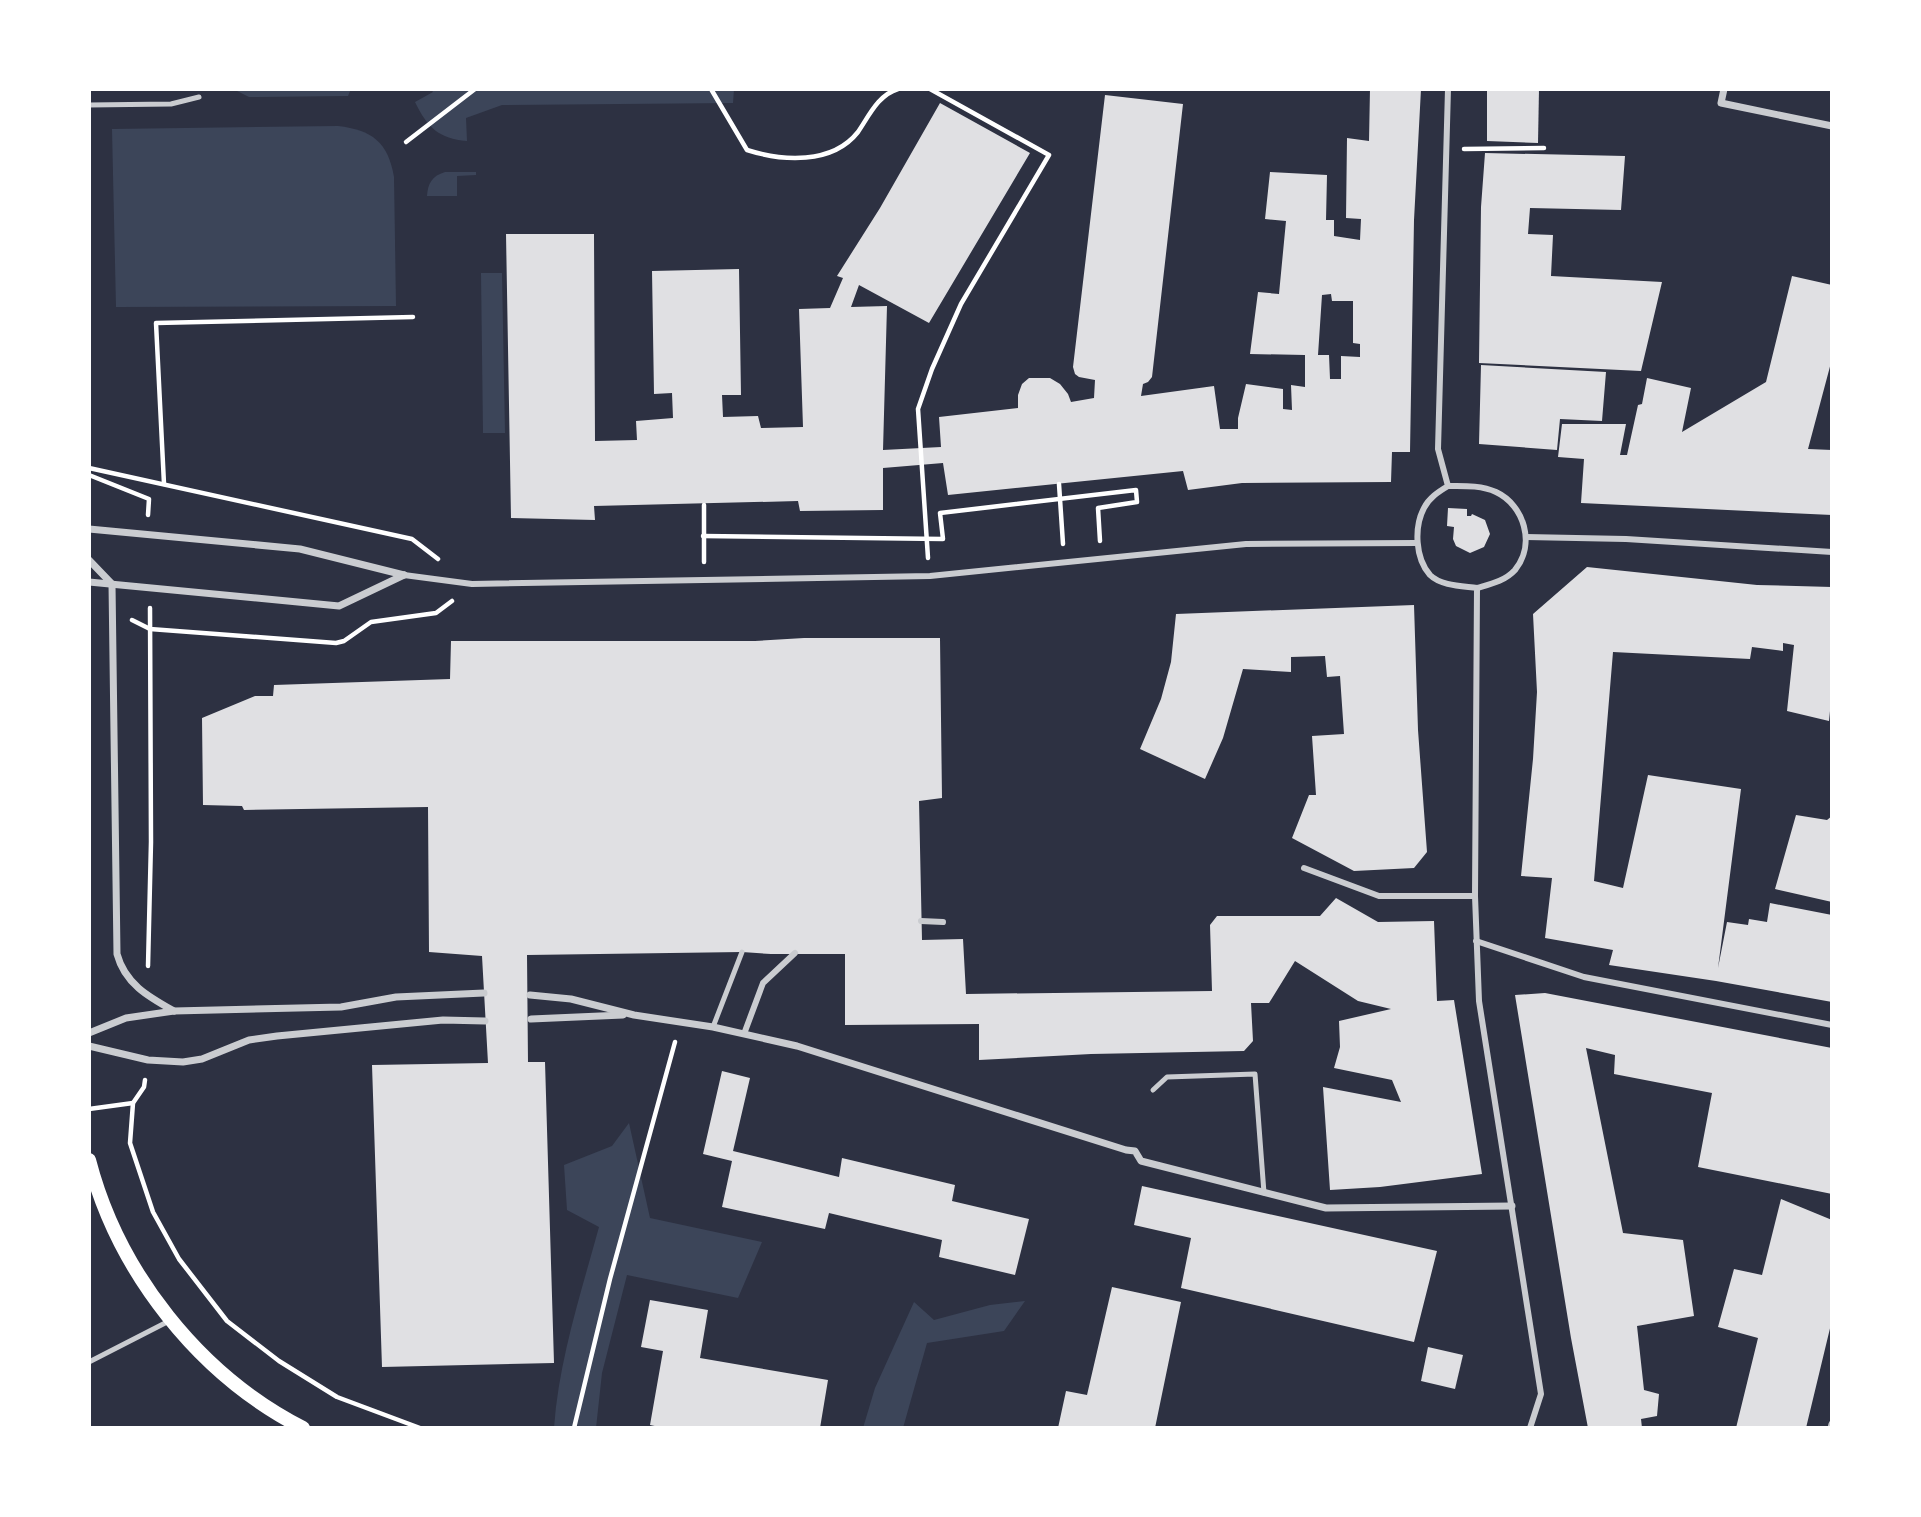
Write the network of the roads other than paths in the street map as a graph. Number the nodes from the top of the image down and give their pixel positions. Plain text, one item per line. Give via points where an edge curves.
1 (1448, 89) edge
2 (1724, 89) edge
3 (199, 97) dead end
4 (89, 105) edge
5 (1832, 126) edge
6 (1448, 486) junction
7 (89, 529) edge
8 (1526, 537) junction
9 (1417, 543) junction
10 (1832, 552) edge
11 (89, 560) edge
12 (404, 575) junction
13 (89, 582) edge
14 (112, 584) junction
15 (1477, 588) junction
16 (1304, 868) dead end
17 (1475, 896) junction
18 (921, 921) dead end
19 (943, 922) dead end
20 (1476, 941) junction
21 (742, 952) dead end
22 (795, 953) dead end
23 (484, 993) dead end
24 (530, 995) dead end
25 (174, 1011) junction
26 (634, 1015) junction
27 (531, 1019) dead end
28 (485, 1021) dead end
29 (1832, 1024) edge
30 (713, 1027) junction
31 (89, 1033) edge
32 (744, 1034) junction
33 (89, 1046) edge
34 (1153, 1090) dead end
35 (89, 1160) edge
36 (1264, 1193) junction
37 (1512, 1206) junction
38 (171, 1320) junction
39 (89, 1362) edge
40 (303, 1428) edge
41 (1530, 1428) edge

1 - 6 street via 1438,449
2 - 5 street via 1721,103
3 - 4 lane via 171,104
6 - 8 street via 1495,492 1515,505
6 - 9 street via 1424,507
7 - 12 street via 300,550
8 - 10 street
8 - 15 street via 1514,571 1499,582
9 - 12 street via 1246,544 930,576 472,584
9 - 15 street via 1431,576
11 - 14 street
12 - 14 street via 339,606
13 - 14 street
14 - 25 street via 117,954 127,978
15 - 17 street
16 - 17 street via 1379,897
17 - 20 street
18 - 19 street
20 - 29 street via 1584,976
20 - 37 street via 1479,1000
21 - 30 lane
22 - 32 street via 763,983
23 - 25 street via 396,997 341,1007
24 - 26 street via 571,999
25 - 31 street via 126,1018
26 - 27 street
26 - 30 street
28 - 33 street via 443,1020 276,1036 183,1062 148,1060
30 - 32 street
32 - 36 street via 822,1053 1135,1151 1141,1161
34 - 36 lane via 1167,1077 1255,1074
35 - 38 main road via 113,1229
36 - 37 street via 1326,1208
37 - 41 street via 1541,1394
38 - 39 lane
38 - 40 main road via 239,1387

